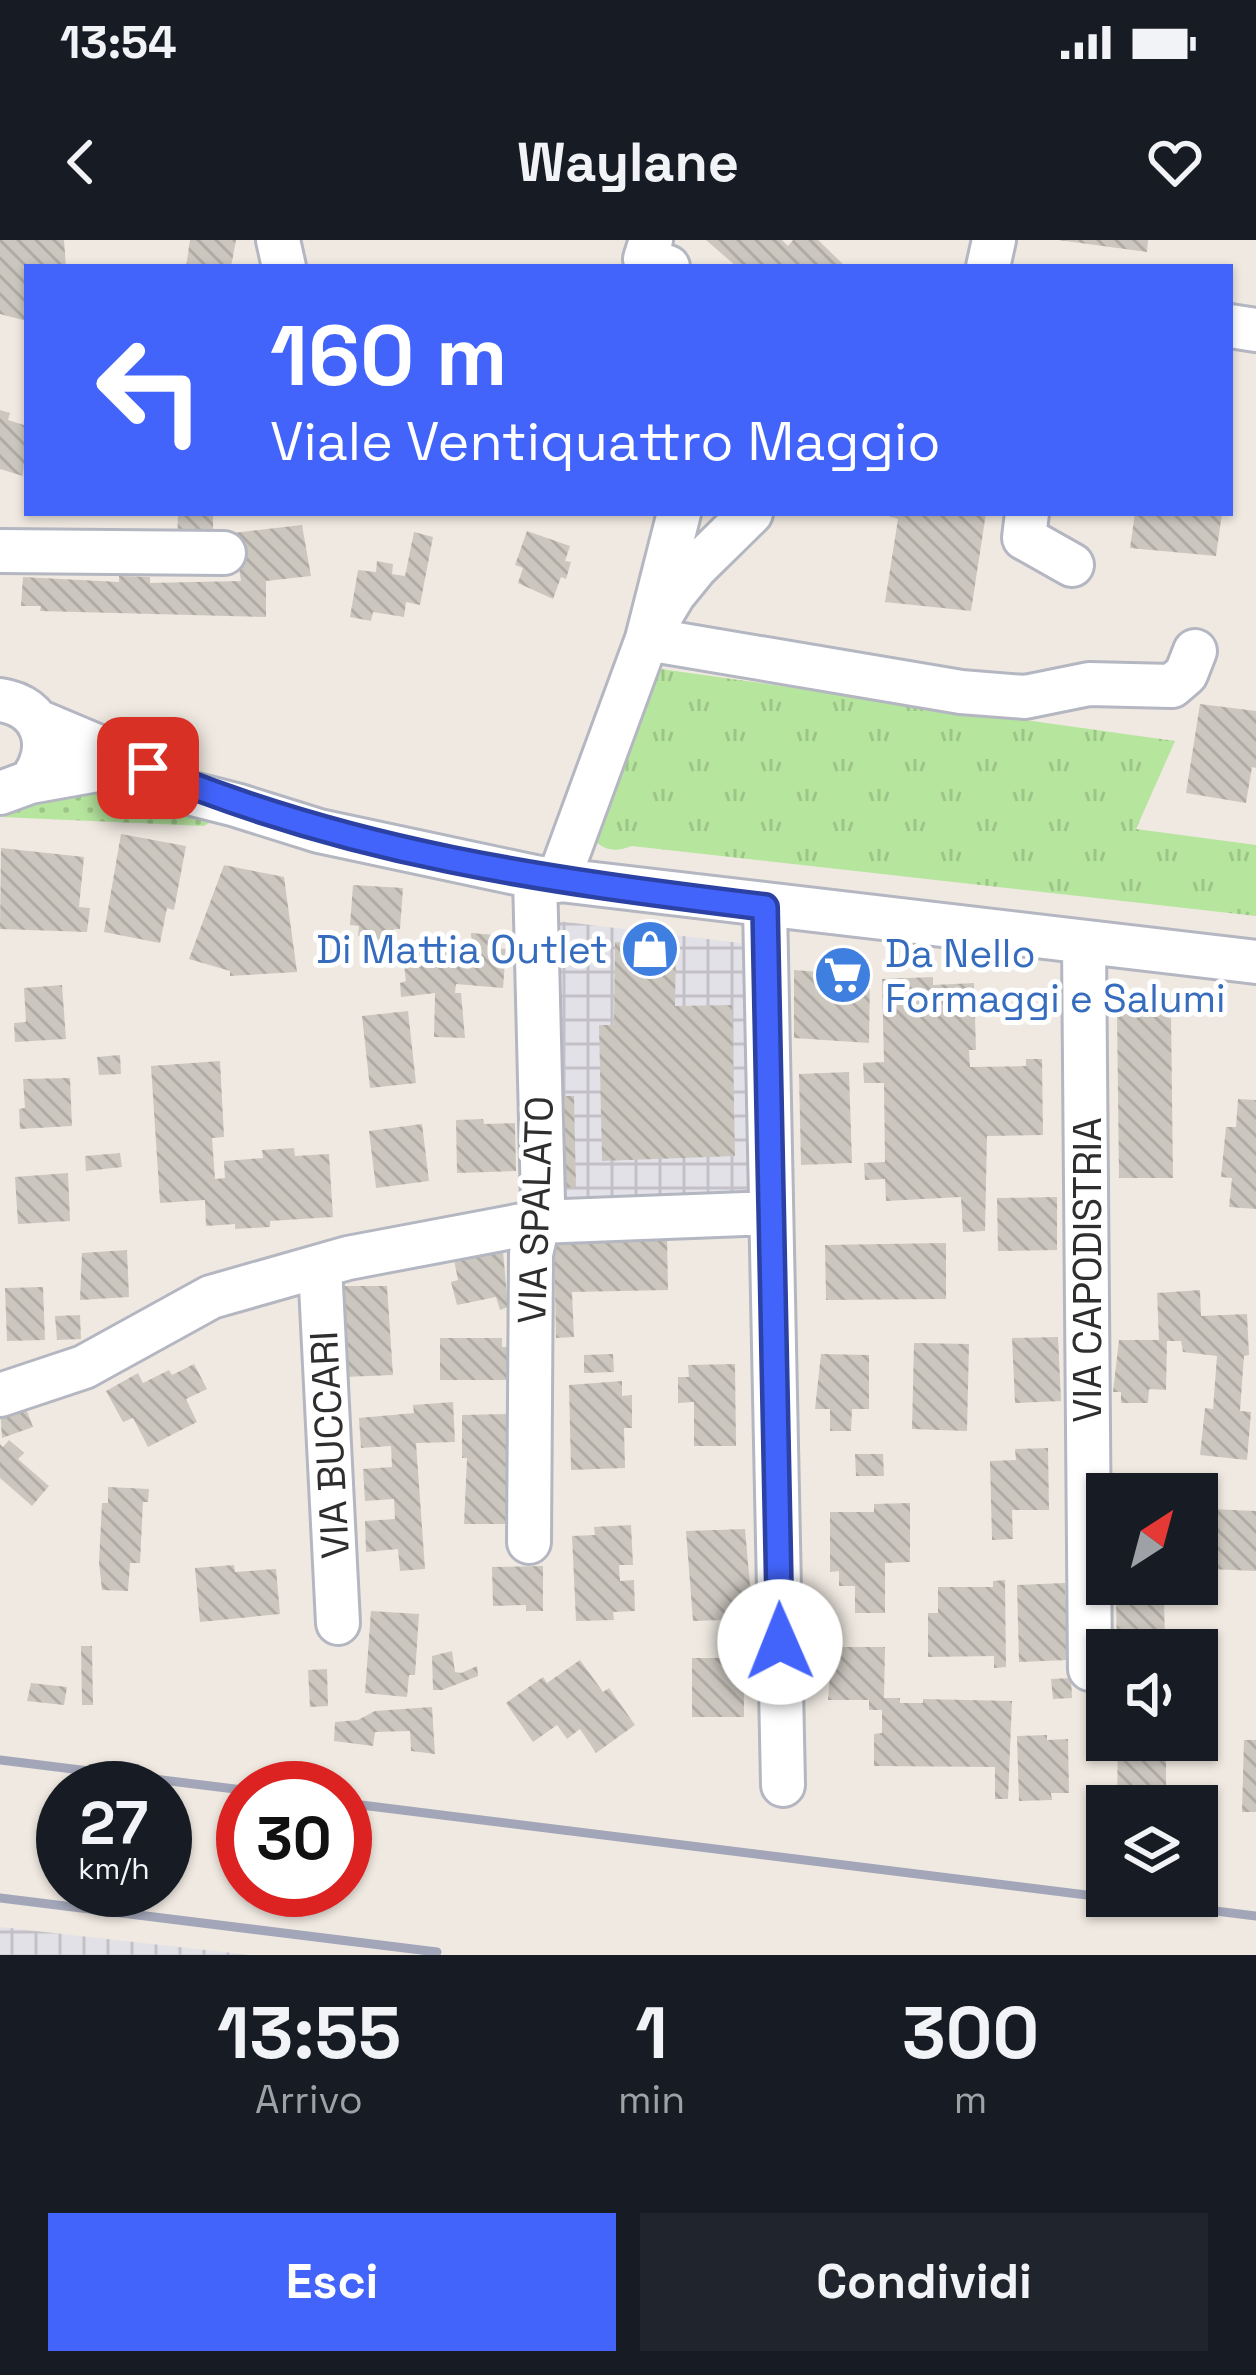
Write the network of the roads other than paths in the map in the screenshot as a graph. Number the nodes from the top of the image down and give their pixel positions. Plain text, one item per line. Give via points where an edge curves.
1 (651, 240) edge
2 (660, 264) edge
3 (678, 516) edge
4 (748, 516) edge
5 (1027, 516) edge
6 (0, 551) edge
7 (224, 553) dead end
8 (1072, 565) dead end
9 (647, 640) junction
10 (1195, 651) dead end
11 (0, 700) edge
12 (40, 722) junction
13 (15, 787) edge
14 (236, 805) junction
15 (546, 879) junction
16 (765, 907) junction
17 (1084, 944) junction
18 (1256, 962) edge
19 (770, 1213) junction
20 (538, 1222) junction
21 (320, 1266) junction
22 (0, 1395) edge
23 (529, 1543) dead end
24 (338, 1623) dead end
25 (1090, 1629) edge
26 (783, 1785) dead end

1 - 2 street via 646,259
3 - 9 street
4 - 9 street via 696,567
5 - 8 street via 1024,538
6 - 7 street
9 - 10 street via 1024,697 1089,684 1172,686
9 - 15 street
11 - 12 street
12 - 13 street via 46,754
12 - 14 street
13 - 14 street via 97,770
14 - 15 street
15 - 16 street
15 - 20 street, VIA SPALATO
16 - 17 street
16 - 19 street
17 - 18 street
17 - 25 street, VIA CAPODISTRIA
19 - 20 street, VIA BUCCARI
19 - 26 street
20 - 21 street, VIA BUCCARI
20 - 23 street, VIA SPALATO via 531,1254
21 - 22 street, VIA BUCCARI via 212,1297 84,1367
21 - 24 street, VIA BUCCARI

